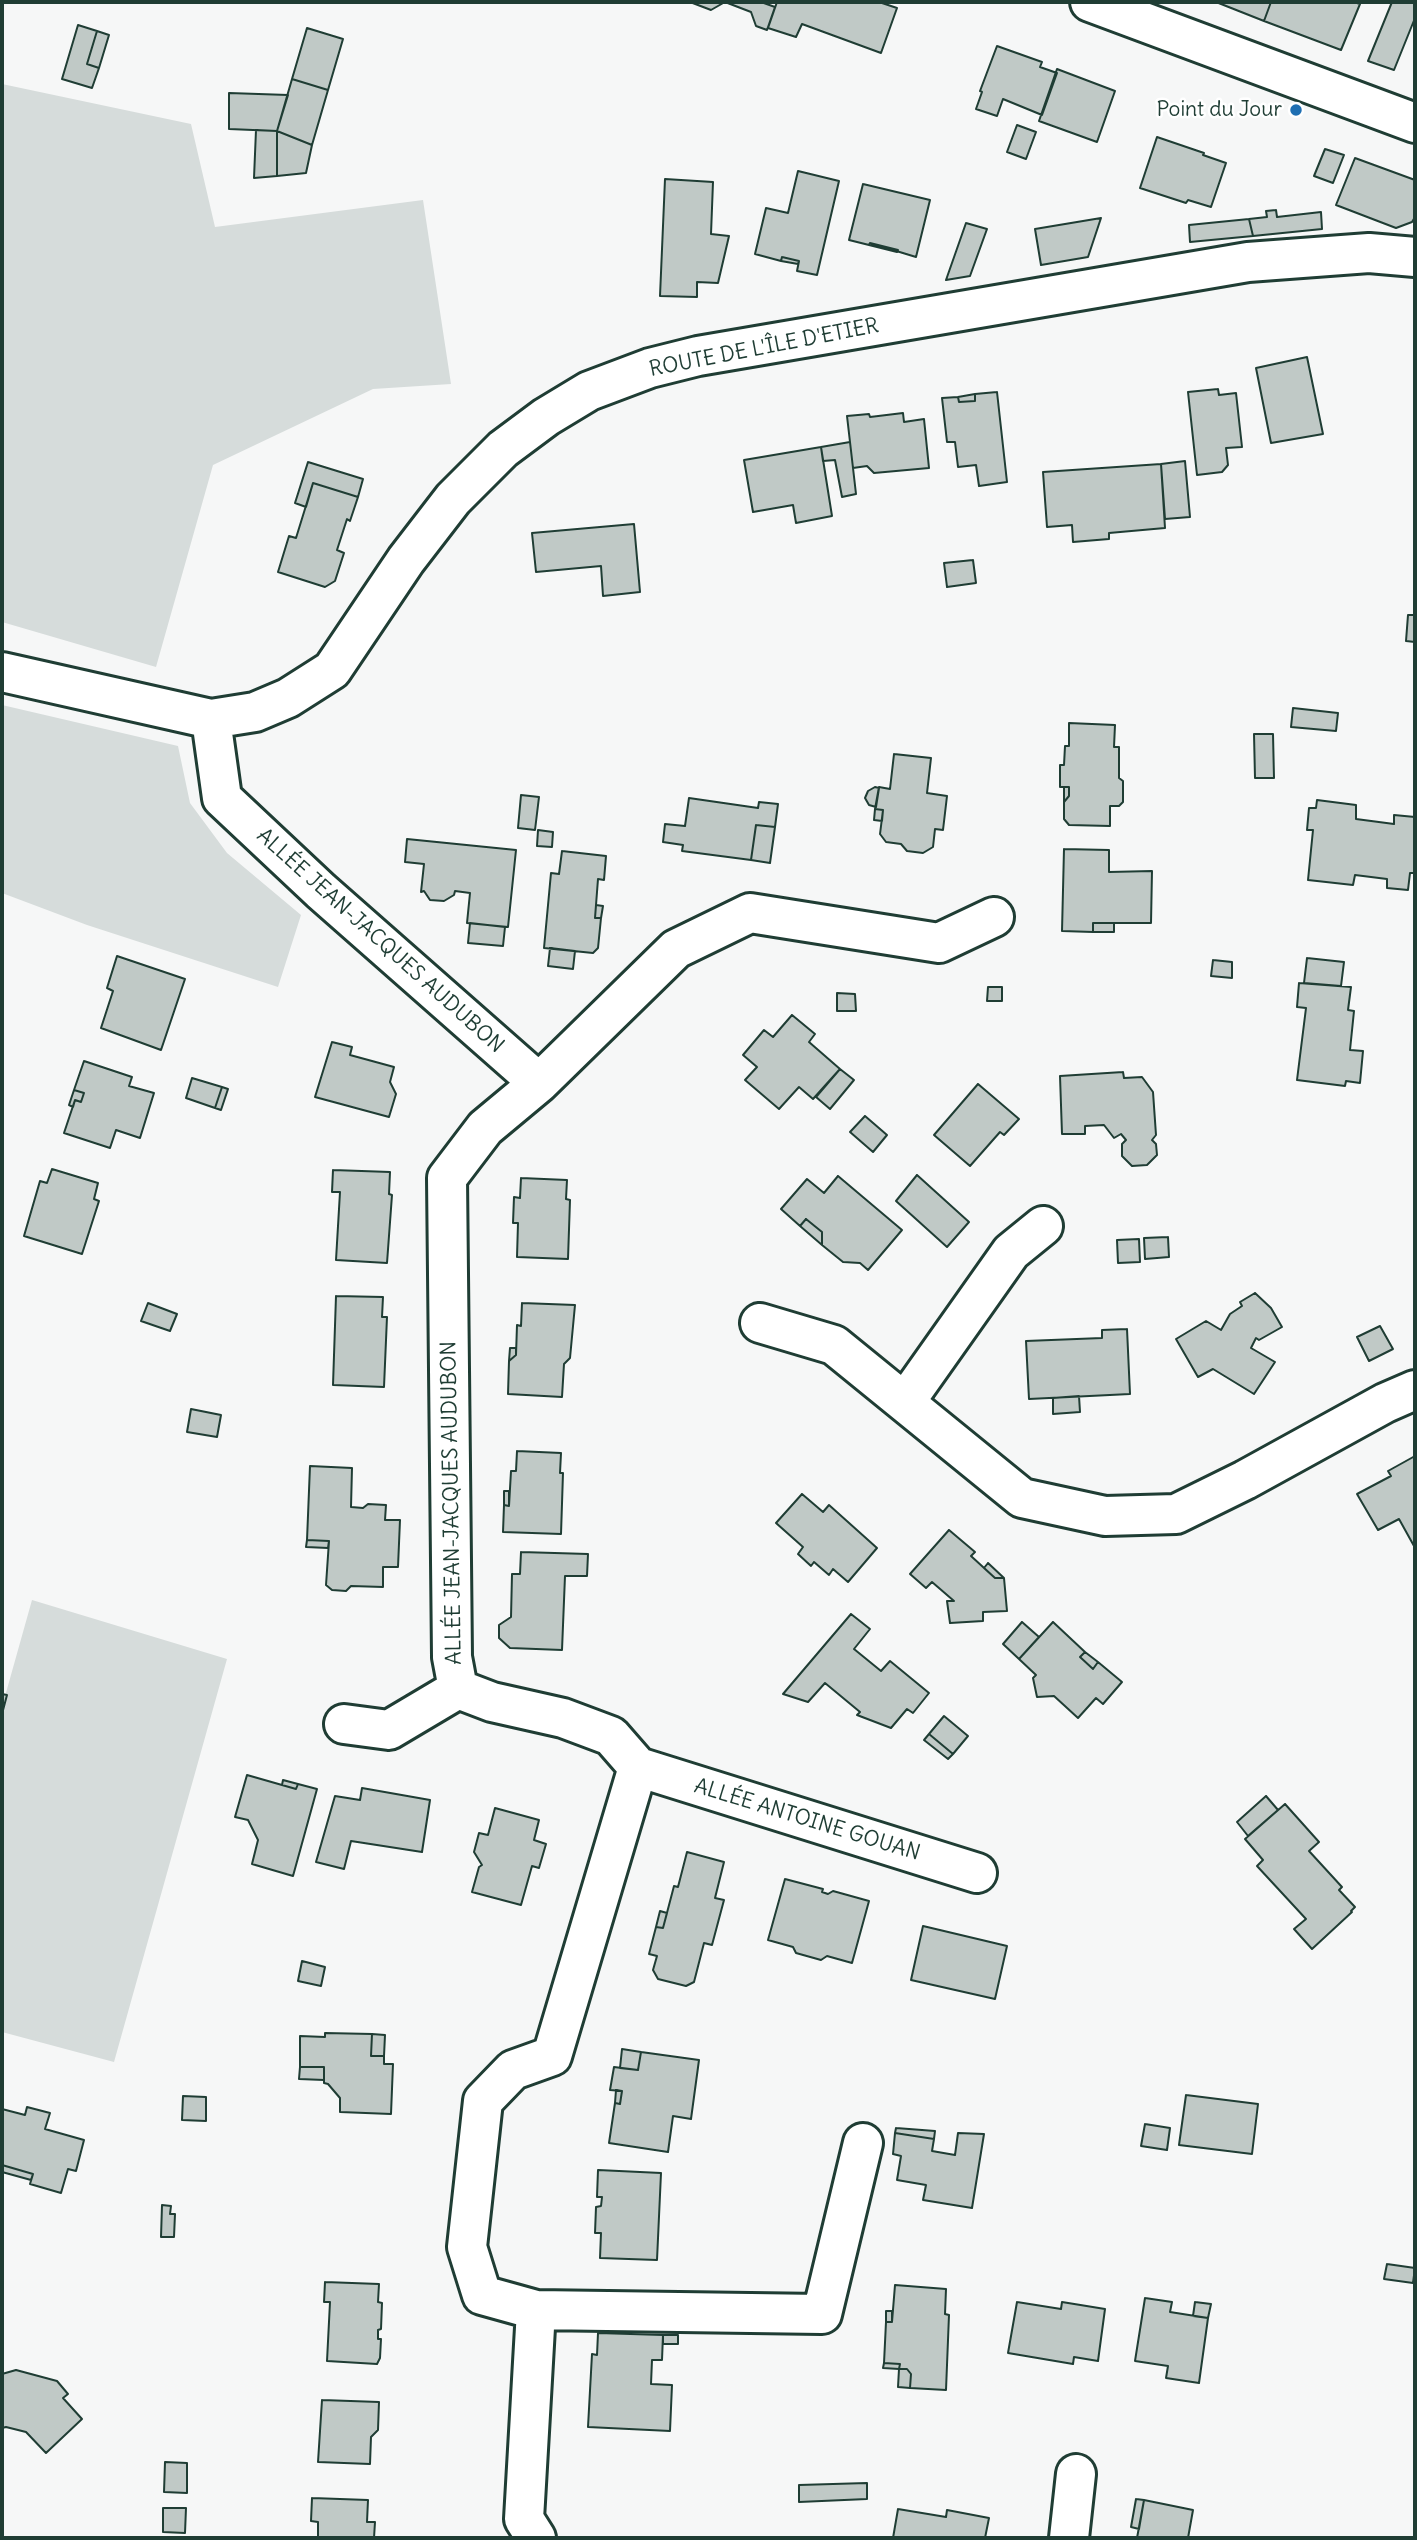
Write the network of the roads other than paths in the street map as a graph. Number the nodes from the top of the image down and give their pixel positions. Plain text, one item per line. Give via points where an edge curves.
1 (1090, 2) edge
2 (1415, 123) edge
3 (1415, 257) edge
4 (2, 672) edge
5 (211, 719) junction
6 (994, 917) dead end
7 (539, 1083) junction
8 (1043, 1226) dead end
9 (760, 1323) dead end
10 (1415, 1390) edge
11 (905, 1402) junction
12 (458, 1689) junction
13 (344, 1724) dead end
14 (638, 1767) junction
15 (977, 1873) dead end
16 (863, 2143) dead end
17 (536, 2310) junction
18 (1076, 2474) dead end
19 (536, 2538) edge
20 (1069, 2538) edge

1 - 2 street
3 - 5 street, ROUTE DE L'ÎLE D'ETIER via 1369,253 1248,262 698,356 589,391 503,449 453,499 332,670 288,698 255,712
4 - 5 street, ROUTE DE L'ÎLE D'ETIER
5 - 7 street, ALLÉE JEAN-JACQUES AUDUBON via 222,798
6 - 7 street via 939,943 750,913 676,949
7 - 12 street, ALLÉE JEAN-JACQUES AUDUBON via 485,1128 447,1178 450,1568 452,1657
8 - 11 street via 1011,1252
9 - 11 street via 834,1345
10 - 11 street via 1176,1514 1105,1516 1022,1498
12 - 13 street via 389,1730
12 - 14 street, ALLÉE JEAN-JACQUES AUDUBON via 611,1736
14 - 15 street, ALLÉE ANTOINE GOUAN
14 - 17 street via 552,2056 513,2070 483,2101 467,2247 482,2295
16 - 17 street via 822,2314
17 - 19 street via 524,2519
18 - 20 street

